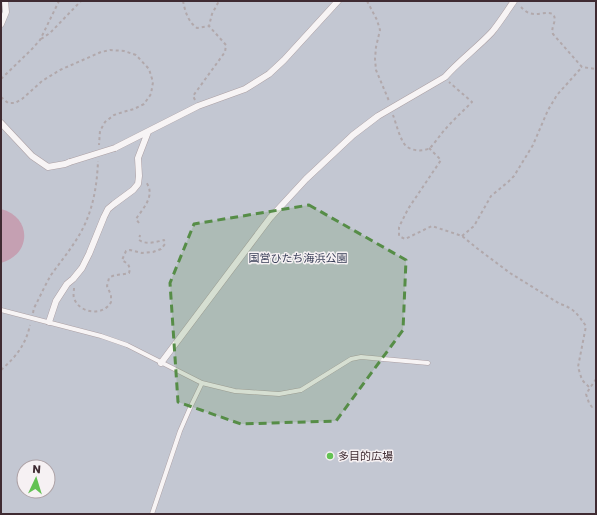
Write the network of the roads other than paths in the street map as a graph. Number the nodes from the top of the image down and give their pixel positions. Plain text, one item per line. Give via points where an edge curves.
1 (5, 1) edge
2 (338, 1) edge
3 (514, 1) edge
4 (1, 24) edge
5 (1, 122) edge
6 (148, 132) junction
7 (1, 310) edge
8 (49, 322) junction
9 (161, 363) junction
10 (428, 363) dead end
11 (202, 383) junction
12 (152, 514) edge

1 - 4 street via 6,12
2 - 6 street via 269,74 245,89 198,106
3 - 9 street via 492,31 452,68 445,78 378,116 306,179 270,218
5 - 6 street, bridge via 32,156 48,168 115,148
6 - 8 street via 138,158 138,184 108,209 82,268 56,301
7 - 8 lane
8 - 9 lane via 126,345
9 - 11 lane
10 - 11 lane via 361,357 351,359 301,390 278,394 235,391
11 - 12 lane via 180,431

